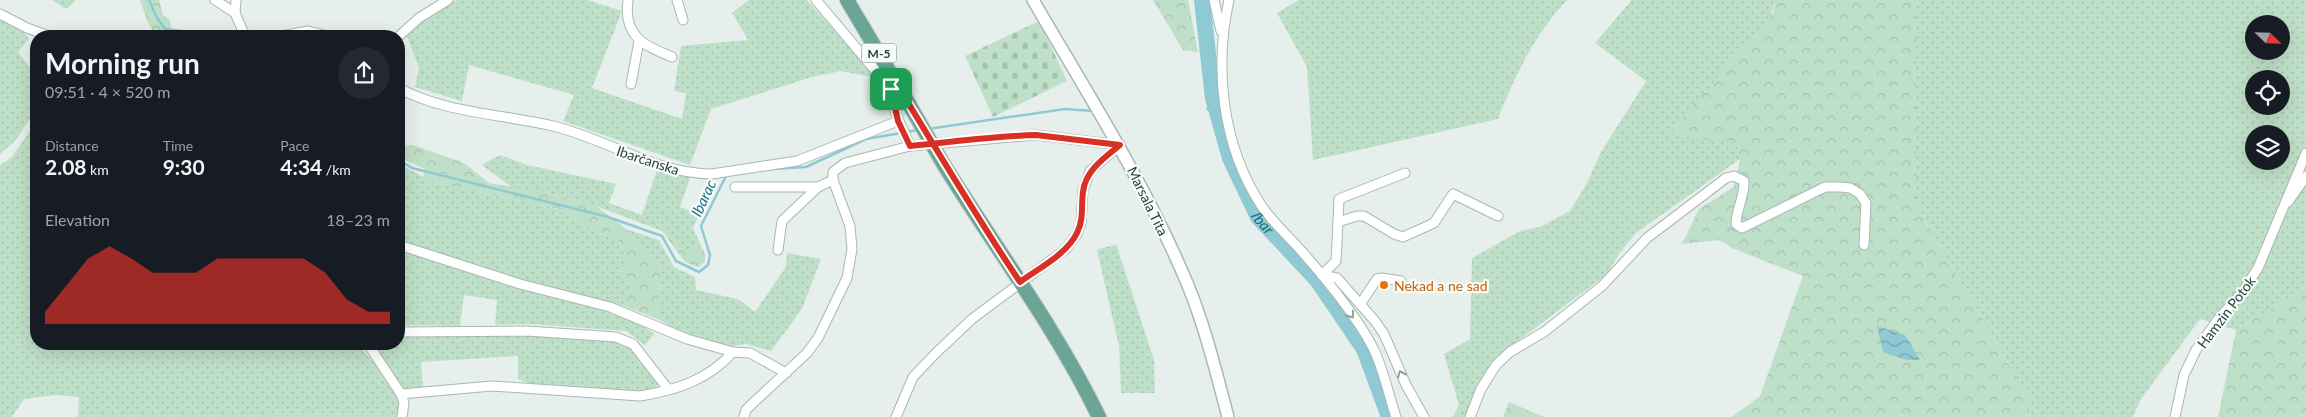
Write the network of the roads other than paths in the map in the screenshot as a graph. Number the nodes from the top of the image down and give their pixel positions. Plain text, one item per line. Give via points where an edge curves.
1 (215, 0) edge
2 (236, 0) edge
3 (448, 0) edge
4 (628, 0) edge
5 (677, 0) edge
6 (816, 0) edge
7 (847, 0) edge
8 (1033, 0) edge
9 (1214, 0) edge
10 (1229, 0) edge
11 (235, 13) junction
12 (0, 14) edge
13 (683, 20) dead end
14 (32, 30) edge
15 (242, 30) edge
16 (405, 31) edge
17 (1222, 36) junction
18 (640, 41) junction
19 (672, 57) dead end
20 (631, 84) dead end
21 (894, 87) junction
22 (405, 90) edge
23 (900, 125) junction
24 (909, 142) junction
25 (1120, 145) junction
26 (2306, 153) edge
27 (1404, 173) dead end
28 (2306, 176) edge
29 (833, 180) junction
30 (735, 187) dead end
31 (818, 187) junction
32 (1498, 216) dead end
33 (2276, 221) junction
34 (1338, 222) junction
35 (1864, 245) dead end
36 (405, 247) edge
37 (778, 250) dead end
38 (1322, 275) junction
39 (1400, 281) dead end
40 (1020, 282) junction
41 (1361, 303) junction
42 (405, 332) edge
43 (372, 350) edge
44 (734, 352) junction
45 (786, 373) junction
46 (668, 389) junction
47 (401, 394) junction
48 (402, 417) edge
49 (744, 417) edge
50 (896, 417) edge
51 (1100, 417) edge
52 (1228, 417) edge
53 (1396, 417) edge
54 (1424, 417) edge
55 (1470, 417) edge
56 (2175, 417) edge

1 - 11 street
2 - 11 street
3 - 16 street
4 - 18 street via 630,28
5 - 13 street
6 - 21 street
7 - 21 main road, M-5
8 - 25 street, Marsala Tita
9 - 17 street
10 - 17 street
11 - 15 street
12 - 14 street
17 - 38 street via 1226,115 1244,171 1261,205
18 - 19 street
18 - 20 street
21 - 23 street
21 - 40 main road, M-5, bridge via 910,106
22 - 23 street, Ibarčanska via 432,101 554,126 648,161 699,174 796,161
23 - 24 street
24 - 25 street via 1036,135
24 - 29 street via 845,163 833,172
25 - 40 street via 1090,171 1083,190 1083,215 1077,234 1066,249
25 - 52 street, Marsala Tita via 1188,285
26 - 33 street, Hamzin Potok
27 - 34 street via 1339,199
28 - 33 street
29 - 31 street
29 - 45 street via 850,226 852,248 847,278 818,338
30 - 31 street
31 - 37 street via 782,221
32 - 34 street via 1453,194 1434,223 1404,237 1364,216
33 - 56 street, Hamzin Potok via 2252,278 2196,350 2184,375
34 - 38 street via 1337,257
35 - 55 street via 1866,203 1850,188 1826,187 1742,228 1736,224 1736,218 1744,181 1734,176 1726,178 1647,238 1602,286 1496,365 1481,389
36 - 44 street via 520,284 610,307 687,339
38 - 41 street via 1338,278
38 -> 53 street via 1374,352
39 - 41 street via 1377,279
40 - 50 street via 972,319 913,377
40 - 51 main road, M-5 via 1069,358
54 -> 41 street via 1384,334
42 - 46 street via 527,331 616,337 632,344
43 - 47 street
44 - 45 street via 750,353
44 - 46 street via 720,368 701,379
45 - 49 street via 746,410
46 - 47 street via 640,396 492,386
47 - 48 street via 404,403

